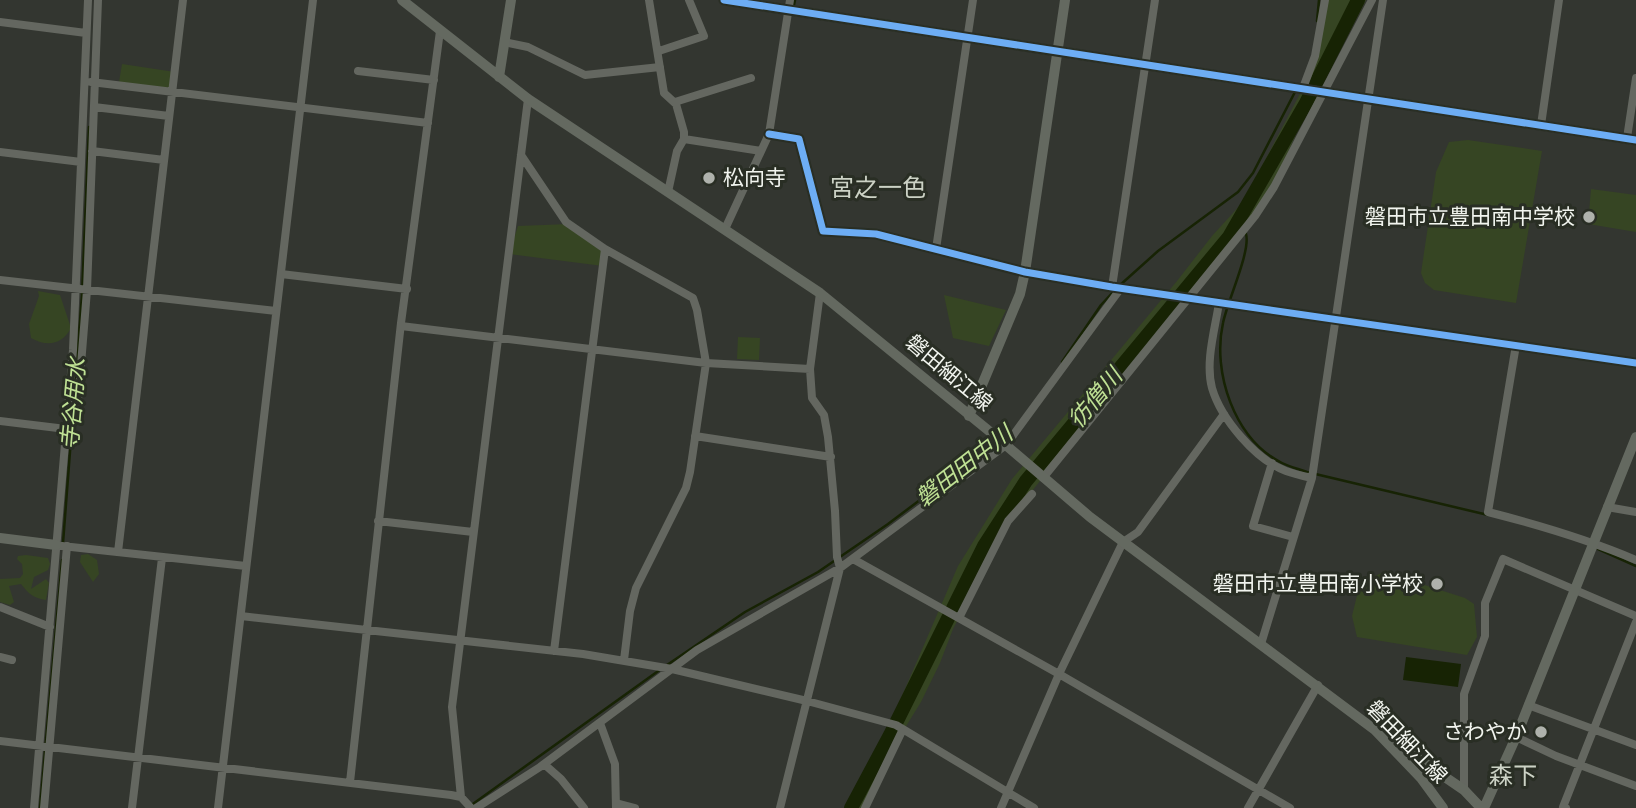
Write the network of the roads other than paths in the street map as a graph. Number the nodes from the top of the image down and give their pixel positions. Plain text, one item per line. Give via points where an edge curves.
1 (88, 0) edge
2 (98, 0) edge
3 (183, 0) edge
4 (313, 0) edge
5 (402, 0) edge
6 (511, 0) edge
7 (649, 0) edge
8 (689, 0) edge
9 (724, 0) edge
10 (973, 0) edge
11 (1065, 0) edge
12 (1155, 0) edge
13 (1325, 0) edge
14 (1372, 0) edge
15 (1383, 0) edge
16 (1559, 0) edge
17 (789, 5) edge
18 (0, 22) edge
19 (440, 31) junction
20 (86, 33) junction
21 (967, 37) junction
22 (504, 42) junction
23 (659, 51) junction
24 (1057, 51) junction
25 (1145, 63) junction
26 (660, 67) junction
27 (358, 71) dead end
28 (499, 77) junction
29 (751, 78) dead end
30 (1636, 78) edge
31 (434, 80) junction
32 (85, 82) junction
33 (95, 83) junction
34 (1303, 88) junction
35 (1324, 91) junction
36 (172, 92) junction
37 (528, 99) junction
38 (1368, 100) junction
39 (675, 102) junction
40 (94, 107) junction
41 (301, 108) junction
42 (169, 116) junction
43 (428, 123) junction
44 (1541, 125) junction
45 (769, 134) junction
46 (684, 139) junction
47 (1632, 139) edge
48 (92, 151) junction
49 (761, 151) junction
50 (0, 152) edge
51 (521, 155) junction
52 (164, 160) junction
53 (81, 162) junction
54 (668, 192) junction
55 (725, 229) junction
56 (605, 249) junction
57 (936, 250) junction
58 (1025, 272) junction
59 (281, 274) junction
60 (0, 280) edge
61 (1117, 287) junction
62 (76, 289) junction
63 (407, 289) junction
64 (87, 290) junction
65 (820, 293) junction
66 (147, 296) junction
67 (1188, 298) junction
68 (1219, 303) junction
69 (276, 310) junction
70 (1337, 320) junction
71 (401, 326) junction
72 (499, 337) junction
73 (1516, 345) junction
74 (592, 350) junction
75 (706, 363) junction
76 (1636, 363) edge
77 (810, 369) junction
78 (69, 402) junction
79 (1224, 414) junction
80 (969, 416) junction
81 (0, 421) edge
82 (66, 429) junction
83 (695, 436) junction
84 (1636, 437) edge
85 (1006, 445) junction
86 (831, 457) junction
87 (1272, 463) junction
88 (1043, 478) junction
89 (1312, 478) junction
90 (1032, 494) dead end
91 (1607, 507) junction
92 (1636, 512) edge
93 (378, 521) junction
94 (473, 532) junction
95 (1293, 537) junction
96 (0, 538) edge
97 (1592, 541) junction
98 (1123, 542) junction
99 (62, 546) junction
100 (118, 552) junction
101 (162, 558) junction
102 (853, 559) junction
103 (1636, 560) edge
104 (246, 566) junction
105 (840, 568) junction
106 (1574, 590) junction
107 (0, 607) edge
108 (241, 616) junction
109 (1636, 616) edge
110 (959, 618) junction
111 (1636, 622) edge
112 (50, 627) junction
113 (367, 630) junction
114 (460, 641) junction
115 (1261, 644) junction
116 (554, 651) junction
117 (0, 657) edge
118 (12, 660) dead end
119 (624, 660) junction
120 (671, 669) junction
121 (1059, 674) junction
122 (1318, 685) junction
123 (807, 701) junction
124 (1528, 705) junction
125 (600, 723) junction
126 (899, 727) junction
127 (1375, 730) junction
128 (1593, 730) junction
129 (1516, 737) junction
130 (0, 741) edge
131 (39, 746) junction
132 (1636, 746) edge
133 (49, 747) junction
134 (138, 757) junction
135 (544, 764) junction
136 (1580, 765) junction
137 (223, 768) junction
138 (350, 782) junction
139 (1636, 786) edge
140 (1259, 789) junction
141 (1464, 790) junction
142 (1007, 792) junction
143 (461, 797) junction
144 (616, 806) edge
145 (34, 808) edge
146 (44, 808) edge
147 (132, 808) edge
148 (218, 808) edge
149 (474, 808) edge
150 (584, 808) edge
151 (635, 808) edge
152 (780, 808) edge
153 (865, 808) edge
154 (1001, 808) edge
155 (1034, 808) edge
156 (1248, 808) edge
157 (1290, 808) edge
158 (1443, 808) edge
159 (1482, 808) edge
160 (1566, 808) edge

1 - 20 street
2 - 33 street
3 - 36 street
4 - 41 street
5 - 19 street, 磐田細江線
6 - 22 street
7 - 23 street
8 - 23 street via 704,36
9 - 17 street
10 - 21 street
11 - 24 street
12 - 25 street
13 - 34 street via 1315,56
14 - 35 street
15 - 38 street
16 - 44 street
17 - 21 street
17 - 45 street
18 - 20 street
19 - 28 street, 磐田細江線
19 - 31 street
20 - 32 street
21 - 24 street
21 - 57 street
22 - 26 street via 528,47 585,75
22 - 28 street
23 - 26 street
24 - 25 street
24 - 58 street
25 - 34 street
25 - 61 street
26 - 39 street via 664,93
27 - 31 street
28 - 37 street, 磐田細江線
29 - 39 street
30 - 47 street
31 - 43 street
32 - 33 street
32 - 53 street
33 - 36 street
33 - 40 street
34 - 35 street
35 - 38 street
35 - 67 street via 1255,216
36 - 41 street
36 - 42 street
37 - 51 street
37 - 54 street, 磐田細江線
38 - 44 street
38 - 70 street
39 - 46 street
40 - 42 street
40 - 48 street
41 - 43 street
41 - 59 street
42 - 52 street
43 - 63 street
44 - 47 street
45 - 49 street
45 - 57 street via 799,139 823,231 876,234
46 - 49 street
46 - 54 street
48 - 52 street
48 - 64 street
49 - 55 street
50 - 53 street
51 - 56 street via 566,222
51 - 72 street
52 - 66 street
53 - 62 street
54 - 55 street, 磐田細江線
55 - 65 street, 磐田細江線
56 - 74 street
56 - 75 street via 693,298
57 - 58 street
58 - 61 street
58 - 80 street
59 - 63 street
59 - 69 street
60 - 62 street
61 - 67 street
61 - 85 street
62 - 64 street
62 - 78 street
63 - 71 street
64 - 66 street
64 - 78 street via 78,402
65 - 77 street
65 - 80 street, 磐田細江線
66 - 69 street
66 - 100 street
67 - 68 street
67 - 88 street
68 - 70 street
68 - 79 street via 1210,358 1212,388
69 - 104 street
70 - 73 street
70 - 89 street
71 - 72 street
71 - 93 street
72 - 74 street
72 - 94 street
73 - 76 street
73 - 97 street via 1488,512
74 - 75 street
74 - 116 street
75 - 77 street
75 - 83 street
77 - 86 street via 812,398 824,415
78 - 82 street
79 - 87 street via 1253,450
79 - 98 street via 1138,532
80 - 85 street, 磐田細江線
81 - 82 street
82 - 99 street
83 - 86 street
83 - 119 street via 686,488 636,588
84 - 91 street
85 - 88 street, 磐田細江線
85 - 102 street
86 - 105 street
87 - 89 street
87 - 95 street via 1253,526
88 - 98 street, 磐田細江線
89 - 95 street
90 - 110 street via 1008,521
91 - 92 street
91 - 97 street
93 - 94 street
93 - 113 street
94 - 114 street
95 - 115 street
96 - 99 street
97 - 103 street
97 - 106 street
98 - 115 street, 磐田細江線
98 - 121 street
99 - 100 street
99 - 112 street
99 - 133 street
100 - 101 street
101 - 104 street
101 - 134 street
102 - 105 street
102 - 110 street
104 - 108 street
105 - 120 street
105 - 123 street
106 - 109 street
106 - 124 street
106 - 141 street via 1503,559 1485,603 1485,636 1464,694
107 - 112 street
108 - 113 street
108 - 137 street
110 - 121 street
111 - 128 street
112 - 131 street
113 - 114 street
113 - 138 street
114 - 116 street
114 - 143 street via 452,707
115 - 122 street, 磐田細江線
116 - 119 street
117 - 118 street
119 - 120 street
120 - 123 street
120 - 125 street
121 - 140 street
121 - 142 street
122 - 127 street, 磐田細江線
122 - 140 street
123 - 126 street
123 - 152 street
124 - 128 street
124 - 129 street
125 - 135 street
125 - 144 street via 615,764
126 - 142 street
126 - 153 street
127 - 141 street
127 - 158 street, 磐田細江線
128 - 132 street
128 - 136 street
129 - 136 street
129 - 159 street
130 - 131 street
131 - 133 street
131 - 145 street
133 - 134 street
133 - 146 street
134 - 137 street
134 - 147 street
135 - 149 street
135 - 150 street
136 - 139 street
136 - 160 street
137 - 138 street
137 - 148 street
138 - 143 street
140 - 156 street
140 - 157 street
141 - 159 street
142 - 154 street
142 - 155 street
143 - 149 street
144 - 151 street

